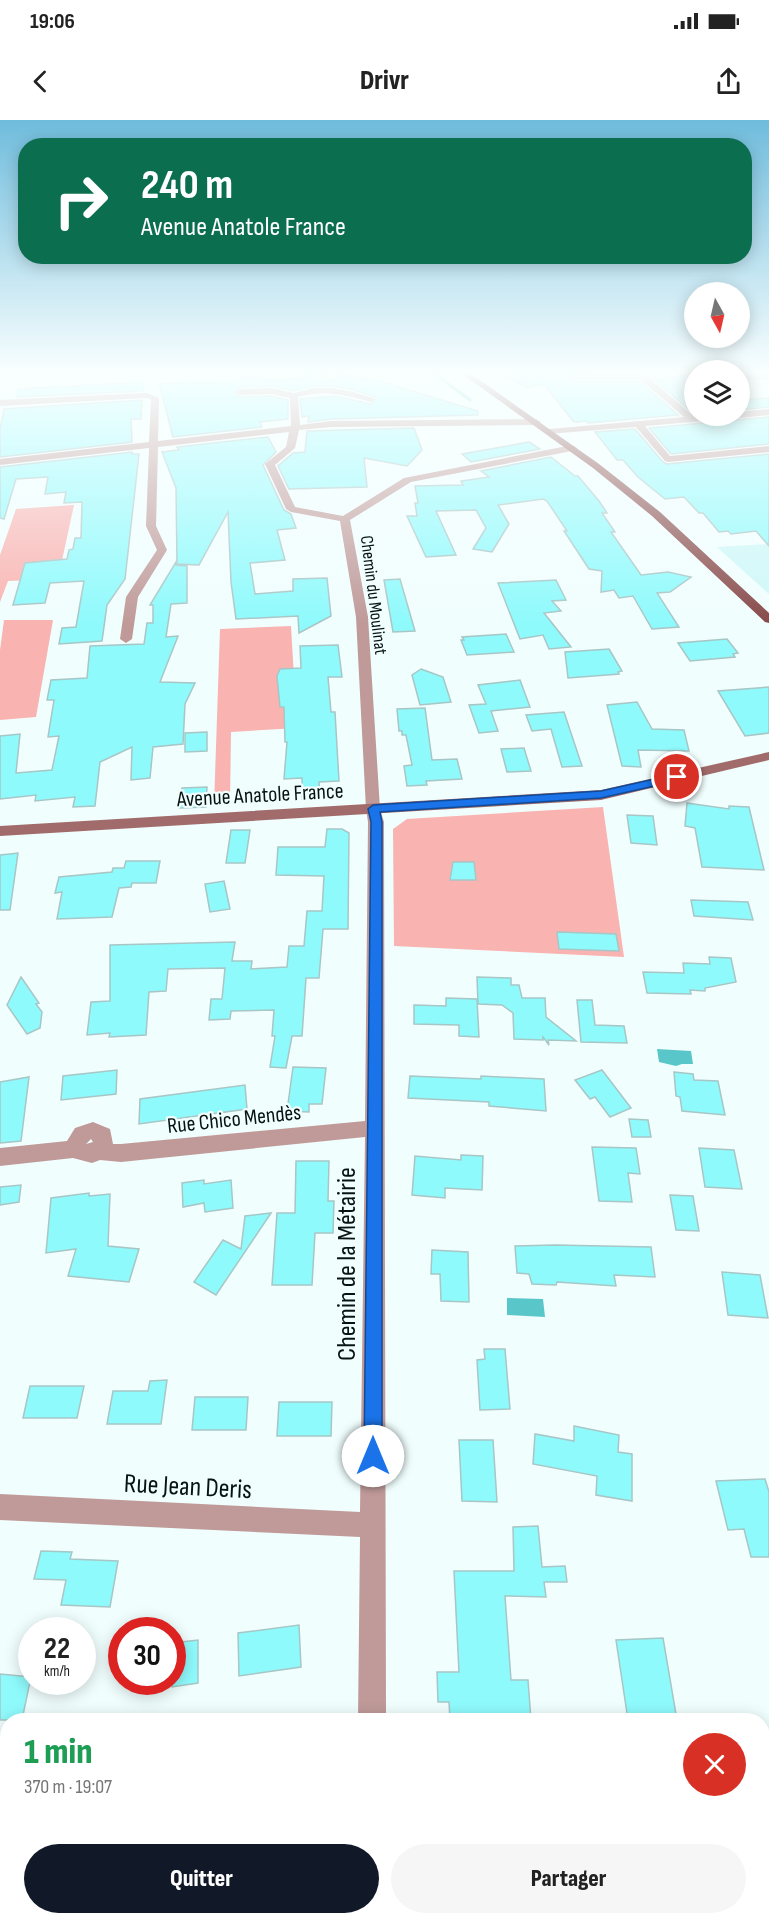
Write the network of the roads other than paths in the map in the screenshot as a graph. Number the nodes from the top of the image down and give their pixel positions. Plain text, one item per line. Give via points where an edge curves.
1 (58, 455) edge
2 (153, 455) edge
3 (281, 455) edge
4 (535, 455) edge
5 (581, 455) edge
6 (665, 455) edge
7 (707, 455) edge
8 (0, 462) edge
9 (345, 519) junction
10 (769, 619) edge
11 (126, 639) dead end
12 (769, 756) edge
13 (373, 809) junction
14 (0, 831) edge
15 (375, 1128) junction
16 (0, 1157) edge
17 (0, 1507) edge
18 (373, 1525) junction
19 (372, 1713) edge

1 - 8 street
2 - 11 street via 151,526 162,550 132,597
3 - 9 street via 270,464 291,509
4 - 9 street, Chemin du Moulinat via 408,480
5 - 10 main road via 656,514
6 - 7 street via 668,459
9 - 13 street, Chemin du Moulinat via 362,617
12 - 13 street, Avenue Anatole France via 601,795
13 - 14 street, Avenue Anatole France
13 - 15 street, Chemin de la Métairie
15 - 16 street, Rue Chico Mendès via 132,1152 99,1151 86,1155 77,1149
15 - 18 street, Chemin de la Métairie
17 - 18 street, Rue Jean Deris
18 - 19 street, Chemin de la Métairie

